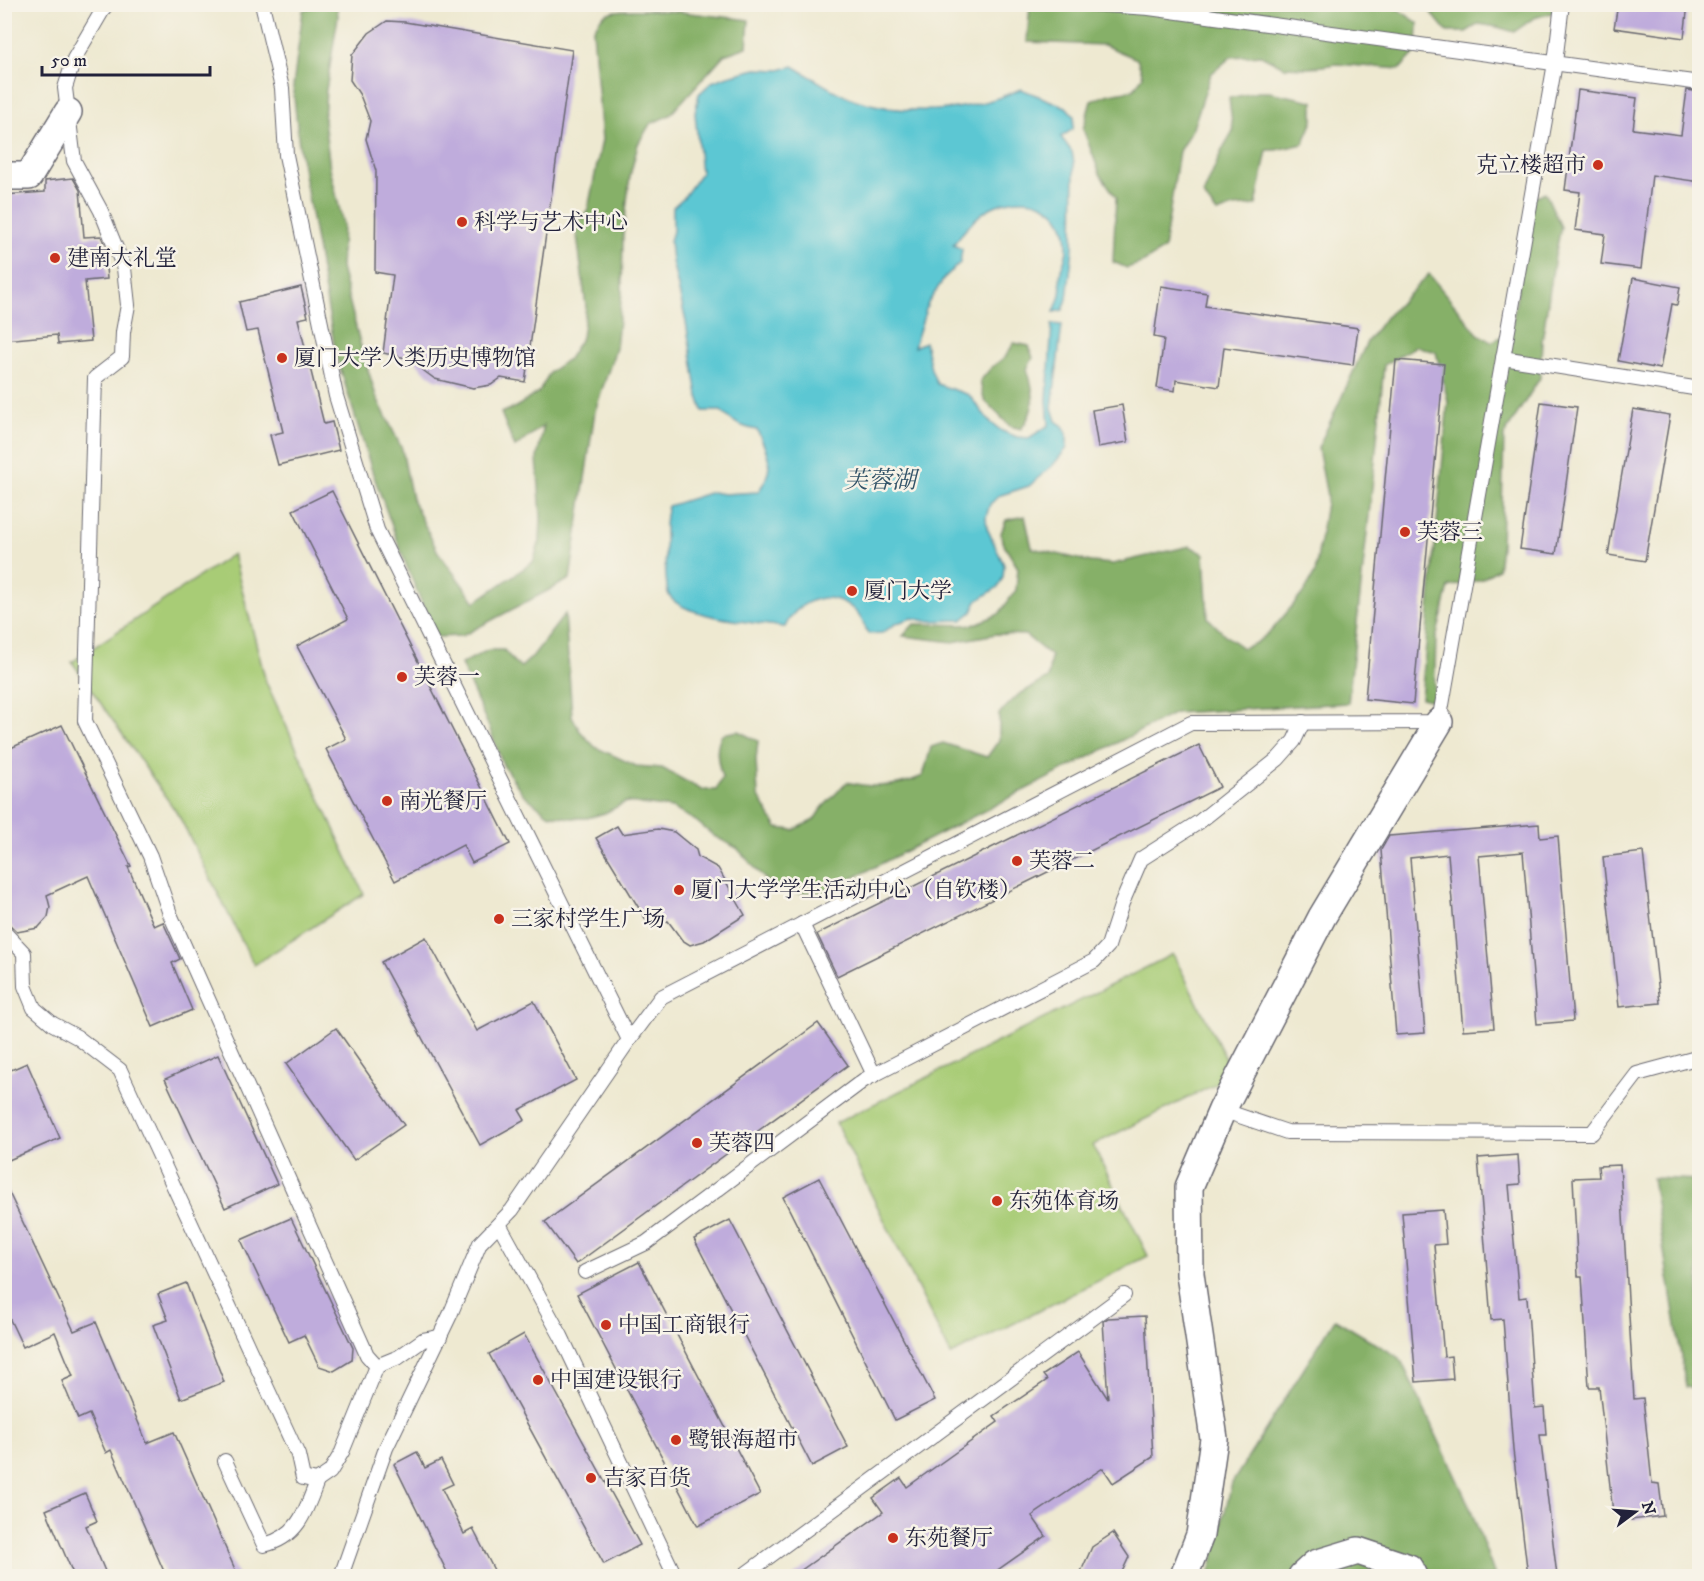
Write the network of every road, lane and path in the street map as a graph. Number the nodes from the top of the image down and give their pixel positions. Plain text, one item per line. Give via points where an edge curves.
1 (108, 4) edge
2 (262, 4) edge
3 (1089, 4) edge
4 (1562, 4) edge
5 (1555, 63) junction
6 (1700, 83) edge
7 (68, 112) junction
8 (4, 176) edge
9 (1503, 358) junction
10 (1700, 389) edge
11 (1439, 722) junction
12 (1303, 723) junction
13 (802, 924) junction
14 (4, 932) edge
15 (629, 1040) junction
16 (1700, 1057) edge
17 (874, 1075) junction
18 (1222, 1110) junction
19 (499, 1224) junction
20 (585, 1272) dead end
21 (1124, 1295) dead end
22 (440, 1336) junction
23 (377, 1366) junction
24 (225, 1461) dead end
25 (317, 1481) junction
26 (341, 1576) edge
27 (675, 1576) edge
28 (743, 1576) edge
29 (1184, 1576) edge
30 (1302, 1576) edge
31 (1413, 1576) edge

1 - 7 lane via 74,59 65,88
2 - 15 lane via 282,88 286,155 328,361 376,530
3 - 5 lane via 1149,8
4 - 5 lane
5 - 6 lane
5 - 9 lane
7 - 8 street via 29,176
7 - 23 lane via 74,161 101,211 124,268 128,305 122,357 95,378 85,721 150,856 170,914 367,1355
9 - 10 lane
9 - 11 lane
11 - 12 lane
11 - 18 street via 1322,917
12 - 13 lane via 1191,723
12 - 17 lane via 1278,759 1198,822 1141,859 1108,946 1094,961
13 - 15 lane via 661,997
13 - 17 lane
14 - 25 lane via 24,953 25,986 34,1008 120,1070 298,1455 303,1478
15 - 19 lane
16 - 18 lane via 1636,1074 1592,1133 1287,1132
17 - 20 lane via 646,1243
18 - 29 street via 1189,1187 1190,1274 1214,1439 1200,1535
19 - 22 lane via 480,1243
19 - 27 lane via 561,1336
21 - 28 lane
22 - 23 lane via 423,1340
22 - 26 lane via 386,1448
23 - 25 lane via 342,1452 330,1472
24 - 25 lane via 264,1545 290,1534 306,1512
30 - 31 street via 1315,1564 1358,1551 1409,1568

